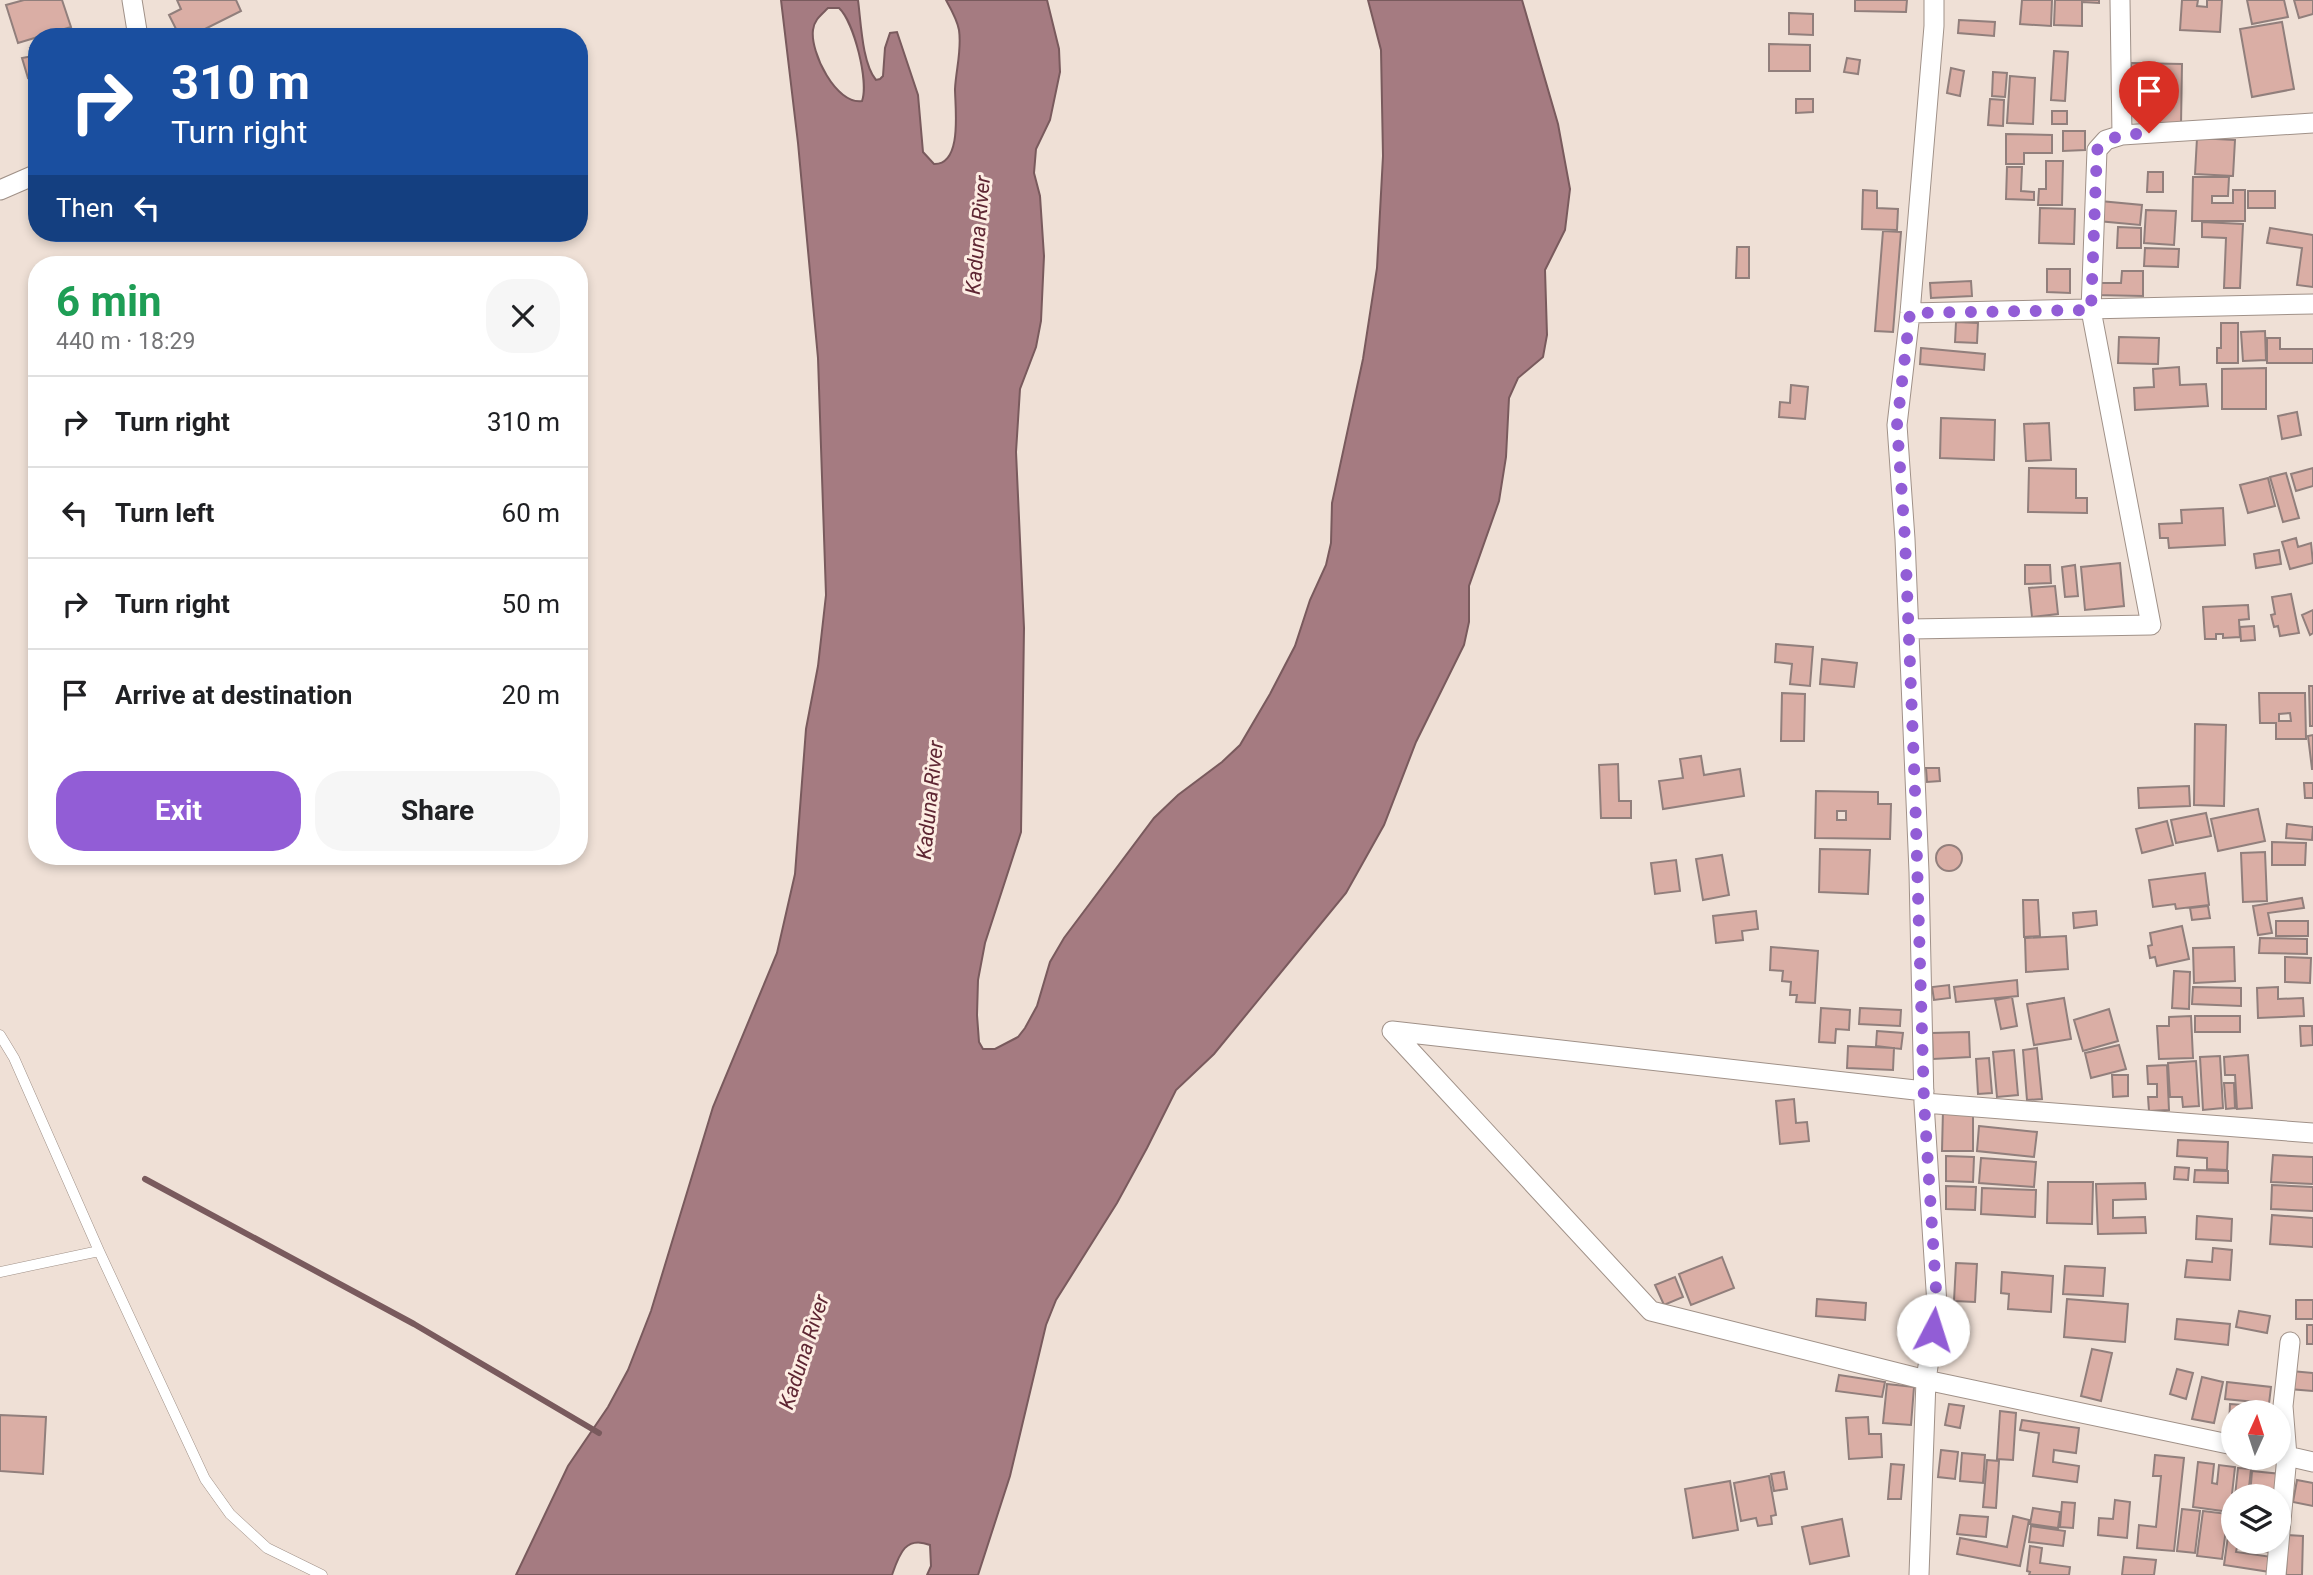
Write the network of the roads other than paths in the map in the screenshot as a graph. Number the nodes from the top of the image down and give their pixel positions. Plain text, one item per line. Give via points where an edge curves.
1 (131, 0) edge
2 (1934, 0) edge
3 (2120, 0) edge
4 (136, 28) edge
5 (2313, 123) edge
6 (2122, 135) junction
7 (28, 178) edge
8 (0, 190) edge
9 (2313, 304) edge
10 (2091, 310) junction
11 (1910, 313) junction
12 (1909, 629) junction
13 (0, 1035) edge
14 (1924, 1097) junction
15 (2313, 1133) edge
16 (99, 1251) junction
17 (0, 1272) edge
18 (2290, 1342) dead end
19 (1926, 1380) junction
20 (2284, 1400) edge
21 (2221, 1442) edge
22 (2291, 1457) edge
23 (2313, 1462) edge
24 (2282, 1470) edge
25 (322, 1575) edge
26 (1919, 1575) edge
27 (2276, 1575) edge

1 - 4 street
2 - 11 street
3 - 6 street
5 - 6 street
6 - 10 street via 2106,140 2097,150
7 - 8 street
9 - 10 street
10 - 11 street
10 - 12 street via 2151,625
11 - 12 street via 1897,425
12 - 14 street
13 - 16 lane
14 - 15 street
14 - 19 street via 1937,1305
14 - 19 street via 1392,1031 1651,1311
16 - 17 lane
16 - 25 lane via 205,1479 230,1514 267,1548
18 - 20 street
19 - 21 street
19 - 26 street
22 - 23 street
24 - 27 street

